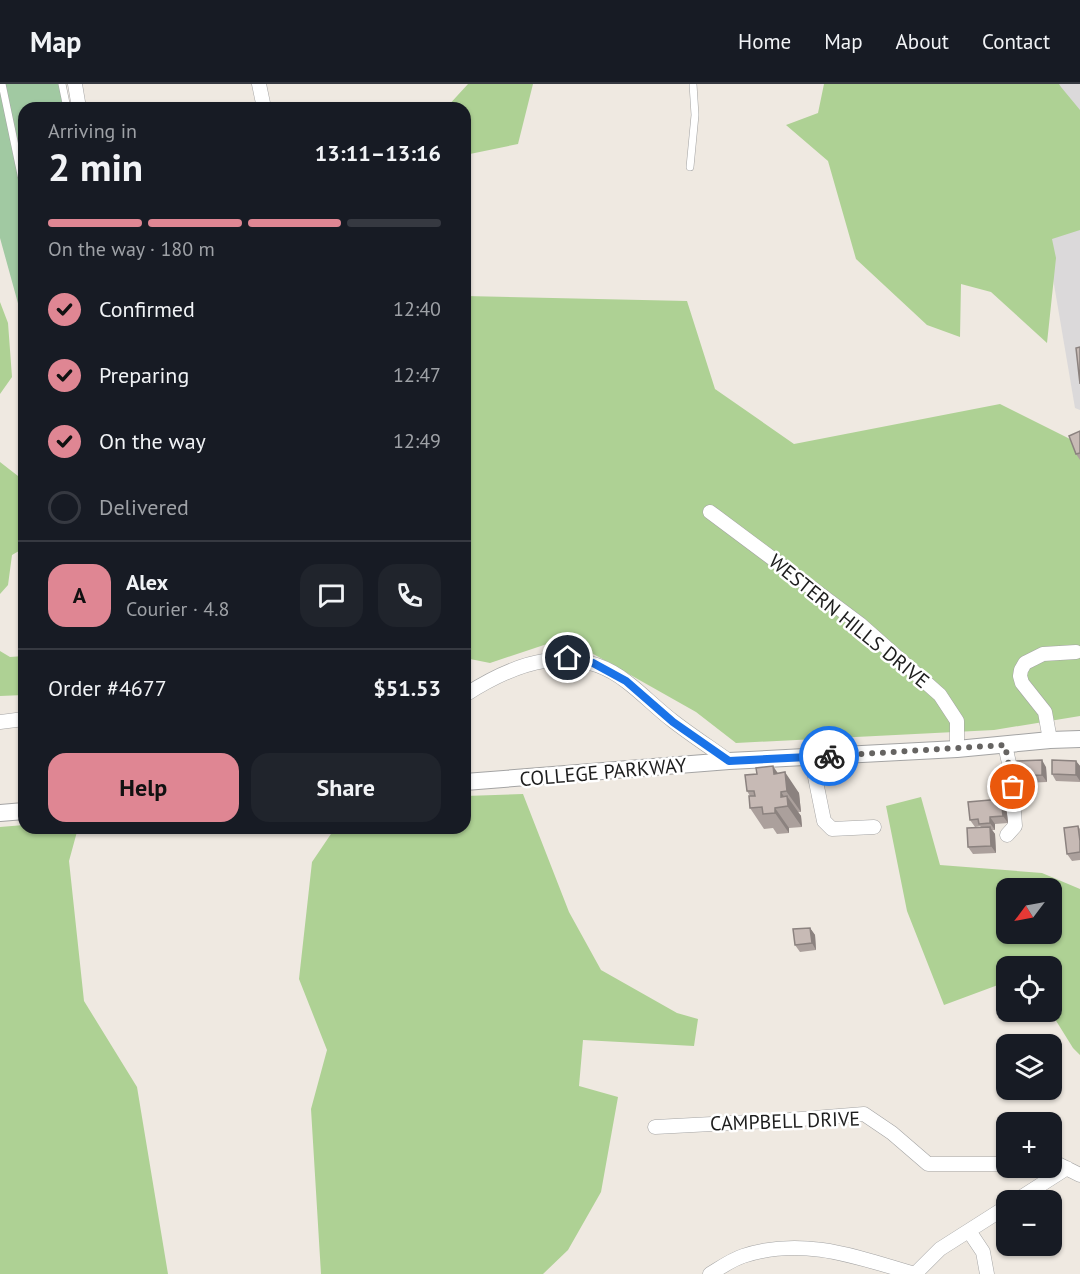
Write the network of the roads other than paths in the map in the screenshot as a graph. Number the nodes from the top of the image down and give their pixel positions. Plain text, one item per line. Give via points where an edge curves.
1 (2, 84) edge
2 (62, 84) edge
3 (75, 84) edge
4 (259, 84) edge
5 (693, 84) edge
6 (66, 102) edge
7 (78, 102) edge
8 (263, 102) edge
9 (18, 160) edge
10 (690, 167) dead end
11 (710, 512) dead end
12 (1076, 652) dead end
13 (471, 692) edge
14 (18, 719) edge
15 (0, 722) edge
16 (1080, 739) edge
17 (1050, 740) junction
18 (1005, 745) junction
19 (957, 748) junction
20 (812, 757) junction
21 (729, 761) junction
22 (471, 782) edge
23 (18, 812) edge
24 (0, 813) edge
25 (873, 826) dead end
26 (1007, 835) dead end
27 (656, 1127) dead end
28 (996, 1164) edge
29 (1062, 1166) edge
30 (1067, 1168) junction
31 (1080, 1175) edge
32 (1033, 1190) edge
33 (996, 1213) edge
34 (969, 1231) junction
35 (710, 1274) edge
36 (915, 1274) edge
37 (987, 1274) edge

1 - 9 lane
2 - 6 lane
3 - 7 street
4 - 8 street
5 - 10 lane via 695,115
11 - 19 street, WESTERN HILLS DRIVE via 860,624 940,695 957,721
12 - 17 street via 1043,654 1025,663 1021,670 1022,684 1045,712
13 - 21 street via 536,661 568,658 593,663 626,681 673,722
14 - 15 street
16 - 17 street, COLLEGE PARKWAY
17 - 18 street, COLLEGE PARKWAY
18 - 19 street, COLLEGE PARKWAY
18 - 26 street via 1015,826
19 - 20 street, COLLEGE PARKWAY
20 - 21 street, COLLEGE PARKWAY
20 - 25 street via 824,821 832,829
21 - 22 street, COLLEGE PARKWAY
23 - 24 street
27 - 28 street, CAMPBELL DRIVE via 864,1114 928,1164
29 - 30 street
30 - 31 street
30 - 32 street
33 - 34 street
34 - 36 street via 940,1249
34 - 37 street via 983,1252
35 - 36 street via 742,1256 786,1248 824,1249

